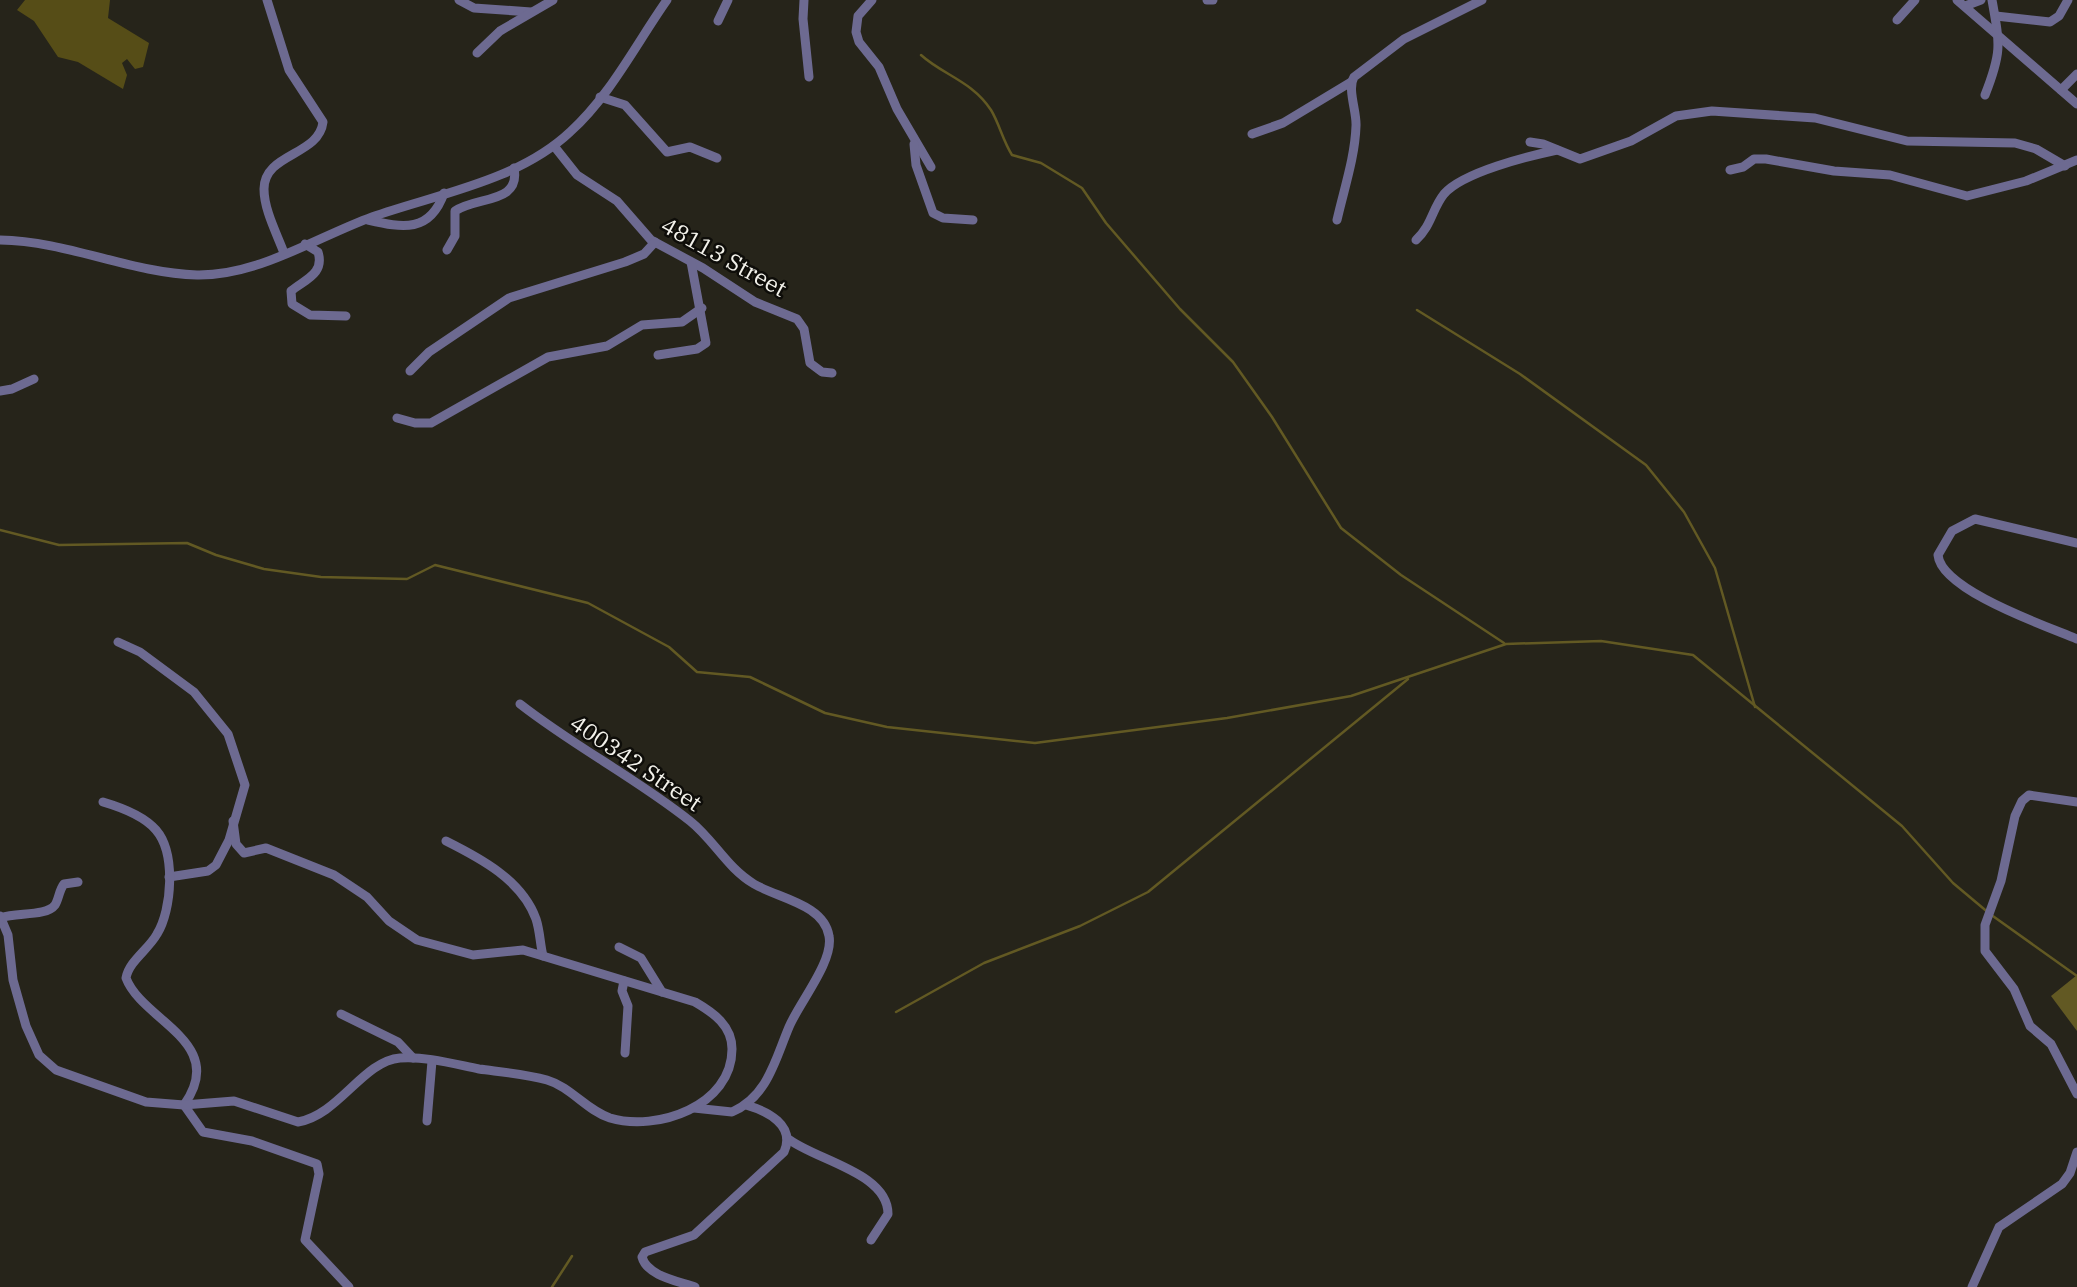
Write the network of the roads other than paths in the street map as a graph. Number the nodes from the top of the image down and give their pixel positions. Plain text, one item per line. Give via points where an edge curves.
1 (267, 0) edge
2 (459, 0) edge
3 (553, 0) edge
4 (667, 0) edge
5 (729, 0) edge
6 (804, 0) edge
7 (872, 0) edge
8 (1207, 0) edge
9 (1213, 0) edge
10 (1482, 0) edge
11 (1915, 0) edge
12 (1981, 0) edge
13 (1992, 0) edge
14 (2068, 0) edge
15 (1961, 3) edge
16 (533, 12) junction
17 (1996, 16) junction
18 (1897, 20) dead end
19 (718, 21) dead end
20 (2000, 35) junction
21 (477, 53) dead end
22 (2077, 74) edge
23 (809, 77) dead end
24 (1351, 82) junction
25 (2061, 90) junction
26 (1985, 95) dead end
27 (600, 97) junction
28 (2077, 104) edge
29 (1252, 134) dead end
30 (914, 140) junction
31 (1530, 142) dead end
32 (554, 146) junction
33 (1557, 150) junction
34 (717, 158) dead end
35 (2077, 160) edge
36 (2065, 166) junction
37 (931, 167) dead end
38 (513, 168) junction
39 (1730, 170) dead end
40 (444, 193) junction
41 (367, 219) junction
42 (1338, 219) dead end
43 (973, 220) dead end
44 (0, 240) edge
45 (1416, 240) dead end
46 (655, 242) junction
47 (305, 244) junction
48 (447, 250) dead end
49 (284, 253) junction
50 (691, 262) junction
51 (702, 308) junction
52 (346, 316) dead end
53 (658, 355) dead end
54 (410, 371) dead end
55 (832, 373) dead end
56 (34, 379) dead end
57 (0, 391) edge
58 (397, 418) dead end
59 (2077, 543) edge
60 (2077, 639) edge
61 (118, 642) dead end
62 (520, 704) dead end
63 (103, 802) dead end
64 (2077, 802) edge
65 (233, 821) junction
66 (446, 841) dead end
67 (169, 877) junction
68 (78, 882) dead end
69 (1, 917) edge
70 (619, 947) dead end
71 (543, 956) junction
72 (624, 981) junction
73 (663, 992) junction
74 (341, 1014) dead end
75 (625, 1053) dead end
76 (413, 1058) junction
77 (432, 1061) junction
78 (2077, 1094) edge
79 (184, 1105) junction
80 (746, 1105) junction
81 (694, 1108) junction
82 (427, 1121) dead end
83 (787, 1138) junction
84 (2077, 1152) edge
85 (871, 1240) dead end
86 (349, 1287) edge
87 (695, 1287) edge
88 (1972, 1287) edge

1 - 49 street via 289,69 323,122 315,140 276,166 264,186
2 - 16 street via 474,8
3 - 16 street
4 - 27 street
5 - 19 street
6 - 23 street
7 - 30 street via 858,16 856,32 884,76
8 - 9 street
10 - 24 street via 1404,39
11 - 18 street
12 - 15 street
13 - 17 street
14 - 17 street via 2050,22
15 - 20 street
16 - 21 street via 500,31
17 - 20 street
20 - 25 street
20 - 26 street via 1998,62
22 - 25 street
24 - 29 street via 1283,123
24 - 42 street via 1356,133
25 - 28 street
27 - 32 street
27 - 34 street via 625,105 667,152 690,148
30 - 37 street
30 - 43 street via 916,165 933,213
31 - 33 street
32 - 38 street
32 - 46 street, 48113 Street via 577,174 617,201
33 - 36 street via 1580,159 1631,141 1676,116 1712,110 1815,118 1908,141 2015,142
33 - 45 street via 1455,184 1441,197 1429,226
35 - 36 street
36 - 39 street via 1967,196 1890,176 1766,159 1754,159
38 - 40 street
38 - 48 street via 516,180 511,190 455,211 455,236
40 - 41 street
40 - 41 street via 438,211 417,224
41 - 47 street
44 - 49 street via 62,247 146,268 200,275 233,271
46 - 50 street, 48113 Street
46 - 54 street via 644,254 625,262 509,298 429,352
47 - 49 street
47 - 52 street via 318,252 319,264 314,275 291,291 292,304 310,315
50 - 51 street
50 - 55 street, 48113 Street via 755,302 797,319 804,329 810,363
51 - 53 street via 706,343 697,349
51 - 58 street via 682,322 642,325 607,346 548,357 431,423
56 - 57 street
59 - 60 street via 1975,519 1952,531 1938,555 1946,574 1967,589
61 - 65 street via 140,652 194,692 228,734 245,785
62 - 80 street, 400342 Street via 693,824 742,877 822,920 830,937 823,964 790,1025 773,1069
63 - 67 street via 155,829
64 - 78 street via 2029,795 2022,801 1984,938 1986,951 2014,989 2030,1026 2051,1044
65 - 67 street via 213,869
65 - 71 street via 236,844 244,853 266,848 334,875 368,897 389,921 416,940 473,955 523,950
66 - 71 street via 485,862 512,884 536,918
67 - 79 street via 165,921 125,978 180,1034 191,1053 195,1073
68 - 69 street via 64,884 49,909
69 - 79 street via 20,1007 46,1064 65,1076 134,1100
70 - 73 street via 641,958
71 - 72 street
72 - 73 street
72 - 75 street via 622,991 628,1006
73 - 81 street via 695,1002 727,1027 732,1049 726,1078 712,1096
74 - 76 street via 398,1042
76 - 77 street
76 - 79 street via 386,1062 343,1098 307,1120 288,1120 234,1101
77 - 81 street via 549,1080 613,1119 654,1119
77 - 82 street
79 - 86 street via 203,1132 252,1142 317,1164 307,1245
80 - 81 street via 722,1113
80 - 83 street via 777,1120
83 - 85 street via 811,1155 855,1170 884,1199 888,1214
83 - 87 street via 778,1160 699,1231 643,1254 648,1268
84 - 88 street via 2062,1184 1999,1227

